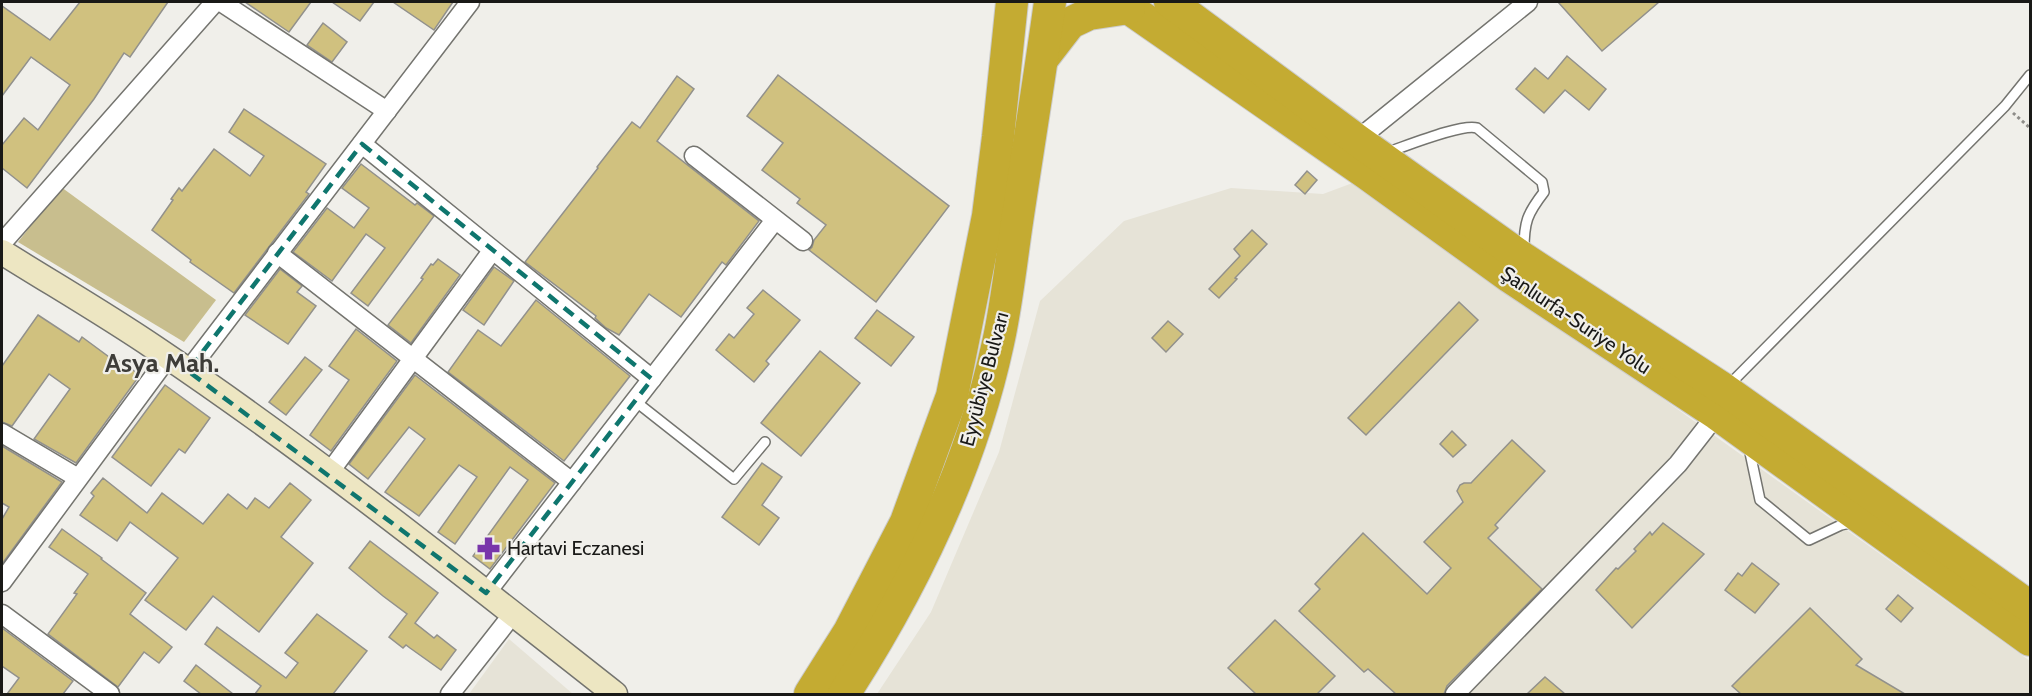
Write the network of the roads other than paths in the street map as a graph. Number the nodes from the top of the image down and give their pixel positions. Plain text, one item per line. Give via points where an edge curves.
1 (215, 2) edge
2 (221, 2) edge
3 (470, 2) edge
4 (1012, 2) edge
5 (1050, 2) edge
6 (1170, 2) edge
7 (1528, 2) edge
8 (1124, 5) edge
9 (1042, 58) junction
10 (2031, 75) edge
11 (387, 111) junction
12 (362, 144) junction
13 (1368, 147) junction
14 (694, 156) dead end
15 (775, 220) junction
16 (802, 241) dead end
17 (2, 243) edge
18 (492, 251) junction
19 (2, 252) edge
20 (277, 253) junction
21 (1524, 259) junction
22 (2, 271) edge
23 (415, 358) junction
24 (160, 368) junction
25 (188, 371) junction
26 (652, 378) junction
27 (634, 401) junction
28 (1727, 412) junction
29 (2, 433) edge
30 (765, 442) dead end
31 (329, 473) junction
32 (78, 478) junction
33 (572, 482) junction
34 (1866, 522) junction
35 (2, 582) edge
36 (486, 592) junction
37 (2031, 607) edge
38 (2, 614) edge
39 (505, 624) junction
40 (2031, 640) edge
41 (110, 694) edge
42 (450, 694) edge
43 (597, 694) edge
44 (615, 694) edge
45 (810, 694) edge
46 (844, 694) edge
47 (1455, 694) edge

1 - 17 street
2 - 11 street
3 - 11 street
4 - 45 highway, Eyyübiye Bulvarı via 988,216 952,396 906,522 849,632
5 - 9 highway, Eyyübiye Bulvarı
6 - 13 highway, Şanlıurfa-Suriye Yolu
7 - 13 street
8 - 9 highway via 1070,23
8 - 28 highway, Şanlıurfa-Suriye Yolu via 1509,277
9 - 46 highway, Eyyübiye Bulvarı via 999,342 980,412 930,541
10 - 28 lane
11 - 12 street
12 - 18 street
12 - 20 street
13 - 21 highway, Şanlıurfa-Suriye Yolu
13 - 21 lane via 1471,125 1478,128 1542,182 1544,192 1525,222
14 - 15 street
15 - 16 street
15 - 26 street
18 - 23 street
18 - 26 street
19 - 25 main road
20 - 23 street
20 - 25 street
21 - 28 highway, Şanlıurfa-Suriye Yolu
22 - 24 main road
23 - 31 street
23 - 33 street
24 - 32 street
24 - 39 main road
25 - 31 main road
26 - 27 street
27 - 30 lane via 734,479
27 - 33 street
28 - 34 highway, Şanlıurfa-Suriye Yolu
28 - 34 lane via 1751,454 1760,500 1809,540 1846,523
28 - 37 highway, Şanlıurfa-Suriye Yolu
28 - 47 street
29 - 32 street
31 - 36 main road
32 - 35 street
33 - 36 street
34 - 40 highway, Şanlıurfa-Suriye Yolu
36 - 44 main road
38 - 41 street
39 - 42 street
39 - 43 main road

